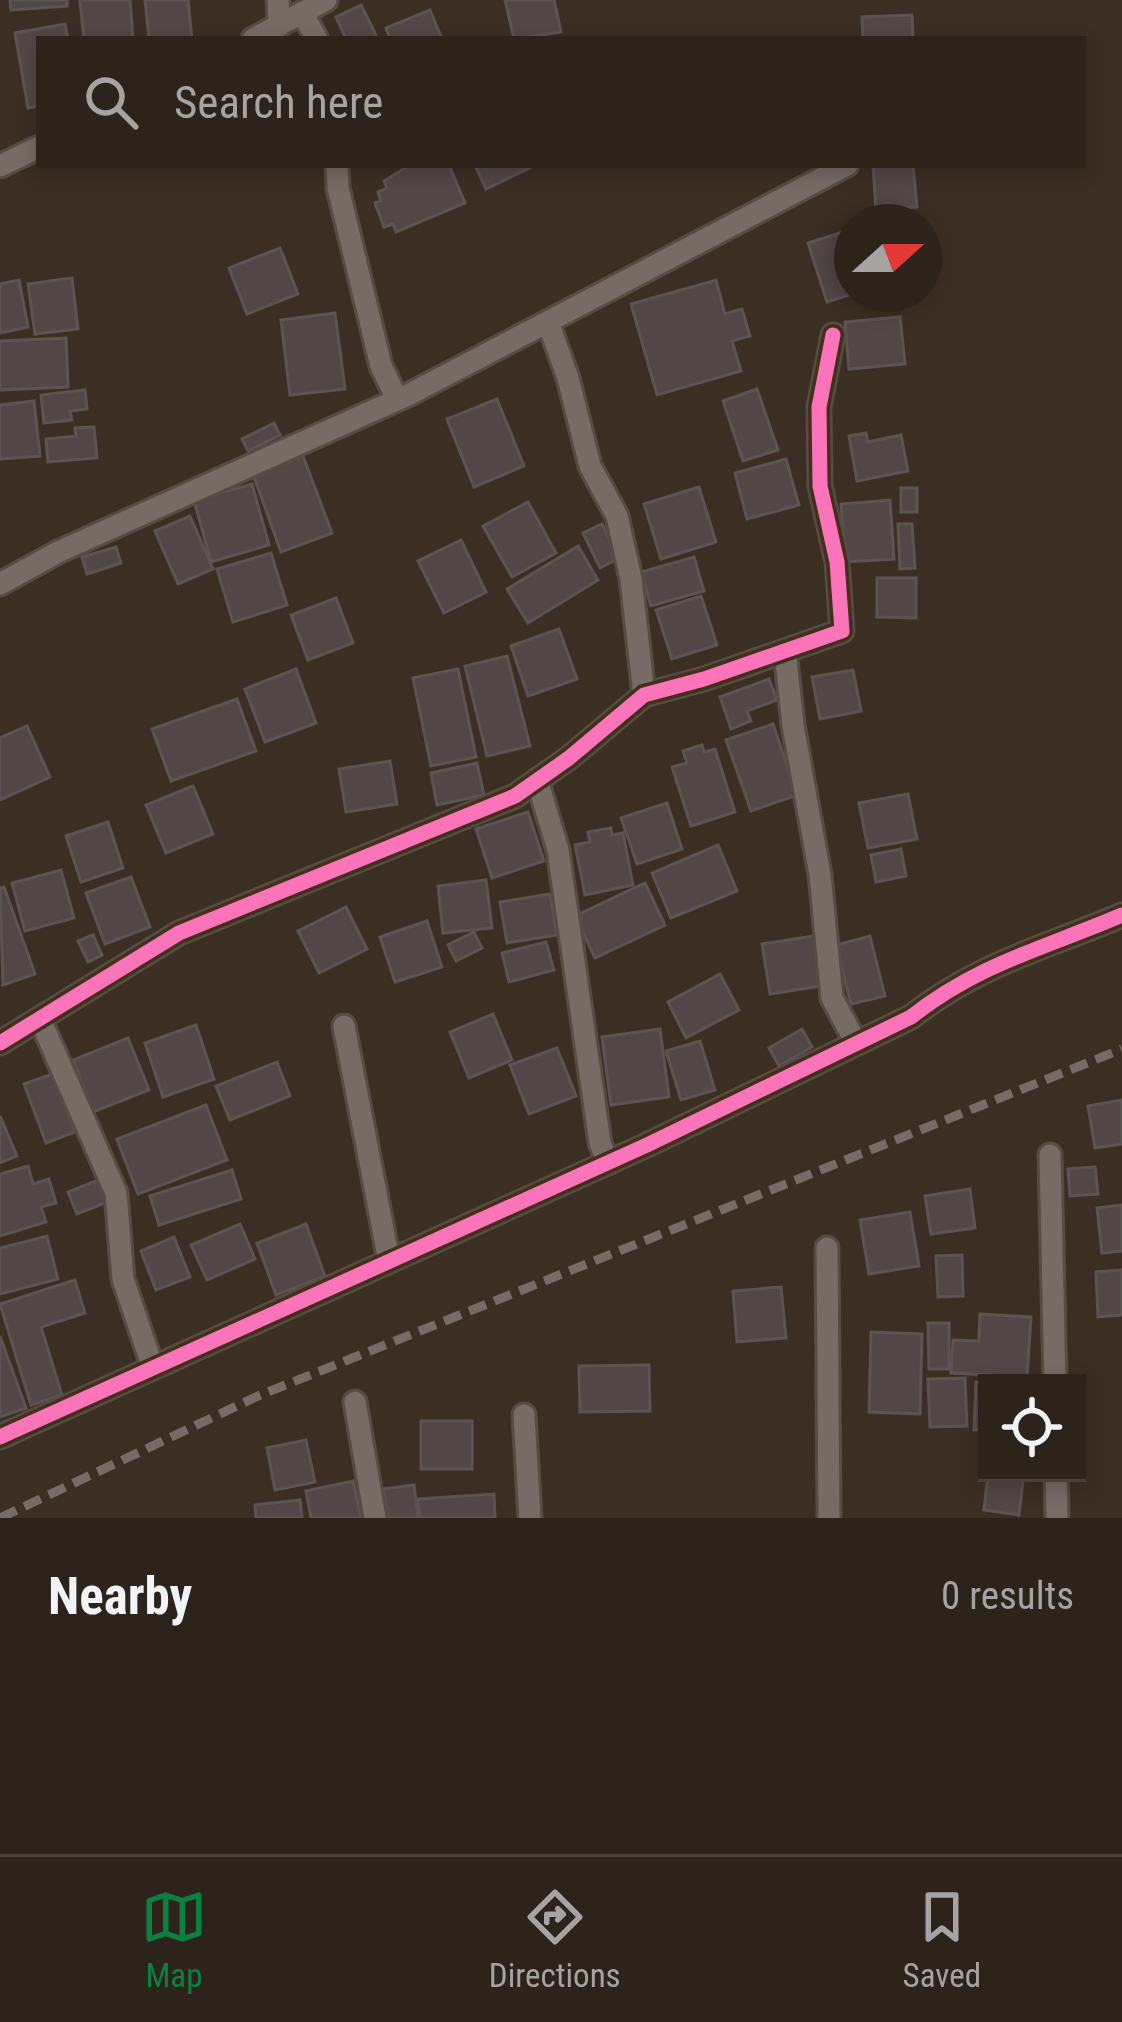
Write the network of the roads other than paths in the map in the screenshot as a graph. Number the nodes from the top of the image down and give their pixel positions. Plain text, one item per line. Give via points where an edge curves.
1 (278, 0) edge
2 (326, 0) edge
3 (302, 13) junction
4 (279, 26) junction
5 (259, 36) edge
6 (315, 36) edge
7 (36, 148) edge
8 (0, 166) edge
9 (337, 168) edge
10 (841, 168) edge
11 (548, 322) junction
12 (833, 335) dead end
13 (397, 399) junction
14 (0, 584) edge
15 (785, 651) junction
16 (644, 695) junction
17 (537, 780) junction
18 (1122, 915) edge
19 (40, 1019) junction
20 (344, 1026) dead end
21 (0, 1042) edge
22 (856, 1043) junction
23 (1050, 1155) dead end
24 (608, 1162) junction
25 (827, 1249) dead end
26 (389, 1261) junction
27 (153, 1368) junction
28 (1054, 1374) edge
29 (355, 1402) dead end
30 (524, 1415) dead end
31 (0, 1437) edge
32 (1056, 1482) edge
33 (375, 1518) edge
34 (530, 1518) edge
35 (829, 1518) edge
36 (1057, 1518) edge

1 - 4 street
2 - 3 street
3 - 4 street
3 - 6 street
4 - 5 street
7 - 8 street
9 - 13 street via 381,366
10 - 11 street
11 - 13 street
11 - 16 street via 590,466 617,516
12 - 15 street via 819,407 820,486 842,631
13 - 14 street
15 - 16 street
15 - 22 street via 832,998
16 - 17 street
17 - 19 street via 515,796 178,933
17 - 24 street via 558,850
18 - 22 street via 1030,948
19 - 21 street
19 - 27 street via 116,1193 123,1280
20 - 26 street
22 - 24 street
23 - 28 street
24 - 26 street
25 - 35 street
26 - 27 street
27 - 31 street
29 - 33 street
30 - 34 street
32 - 36 street

